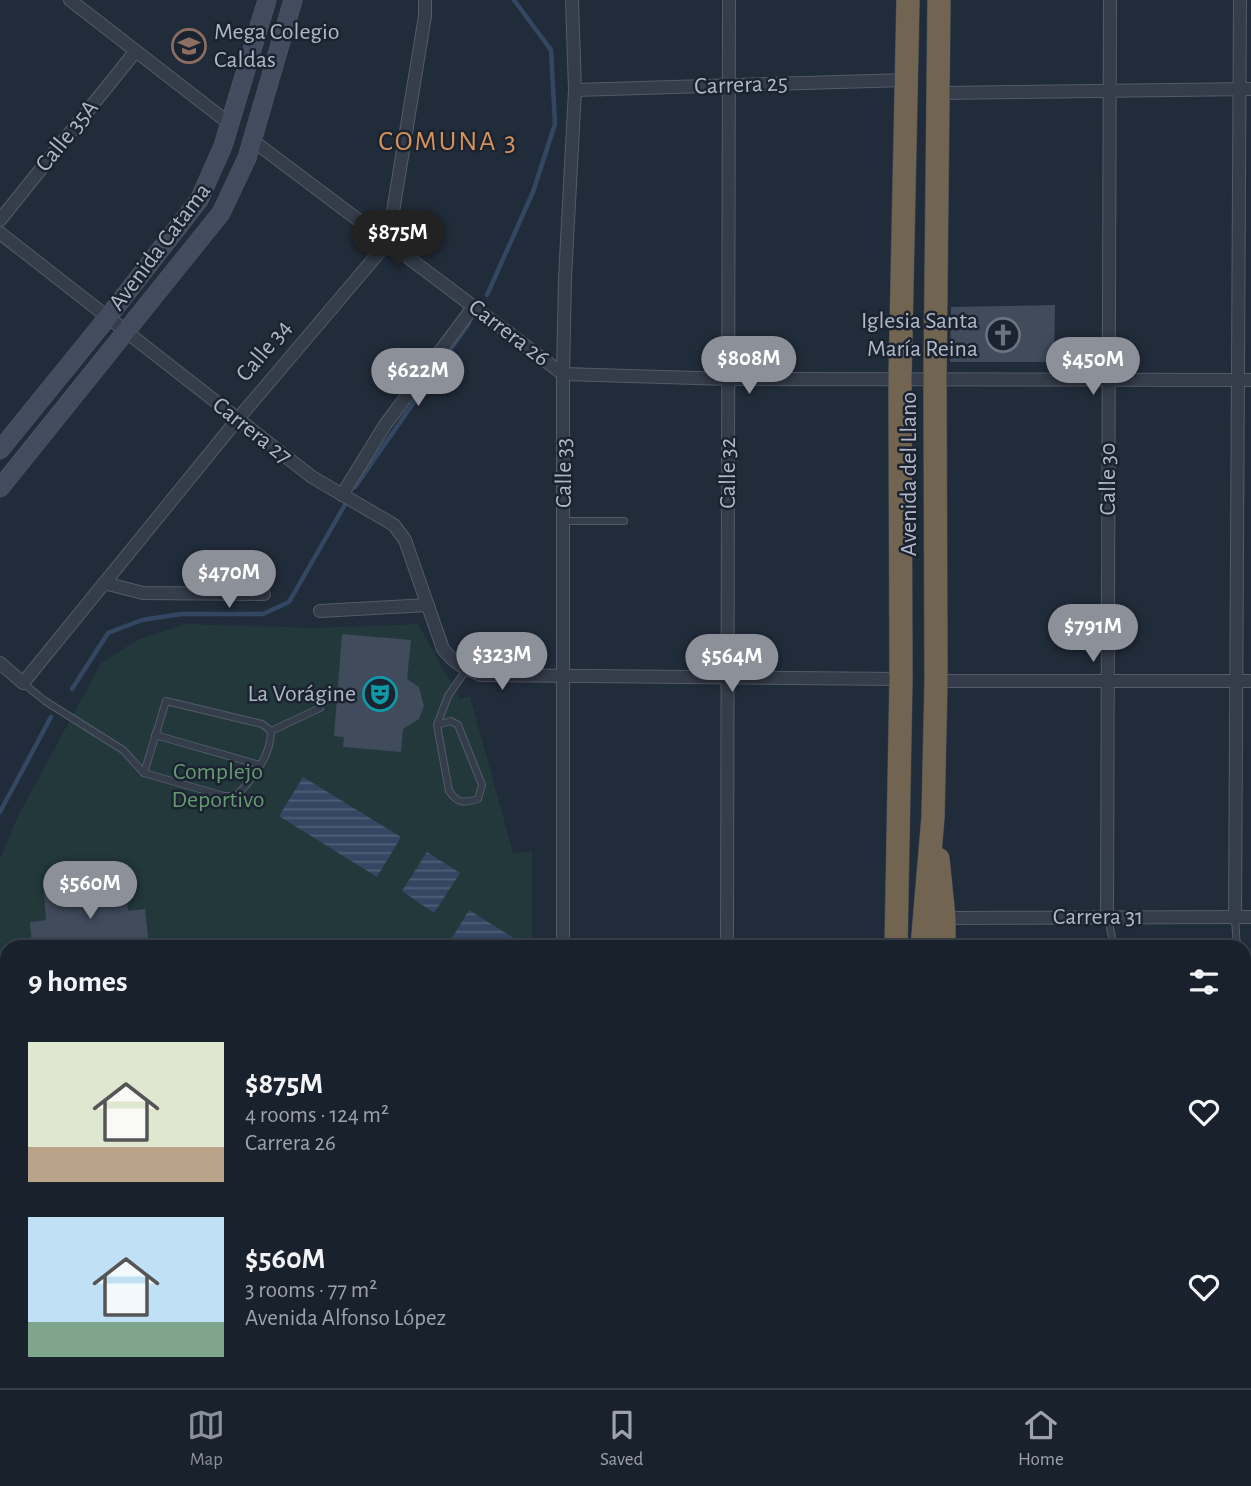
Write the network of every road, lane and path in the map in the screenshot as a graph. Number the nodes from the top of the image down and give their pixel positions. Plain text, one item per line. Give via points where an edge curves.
1 (70, 0) edge
2 (267, 0) edge
3 (293, 0) edge
4 (425, 0) edge
5 (572, 0) edge
6 (729, 0) edge
7 (908, 0) edge
8 (939, 0) edge
9 (1110, 0) edge
10 (1240, 0) edge
11 (135, 51) junction
12 (906, 80) junction
13 (729, 86) junction
14 (1245, 89) edge
15 (575, 90) junction
16 (1109, 91) junction
17 (939, 93) junction
18 (230, 124) junction
19 (252, 141) junction
20 (0, 220) edge
21 (0, 233) edge
22 (388, 242) junction
23 (474, 306) junction
24 (108, 317) junction
25 (128, 332) junction
26 (564, 374) junction
27 (729, 379) junction
28 (900, 380) junction
29 (935, 380) junction
30 (1109, 380) junction
31 (1245, 380) edge
32 (237, 420) junction
33 (0, 450) edge
34 (0, 488) edge
35 (342, 495) junction
36 (624, 521) dead end
37 (564, 522) junction
38 (104, 583) junction
39 (264, 594) dead end
40 (428, 606) junction
41 (320, 611) dead end
42 (0, 663) edge
43 (466, 670) junction
44 (563, 676) junction
45 (728, 678) junction
46 (901, 679) junction
47 (936, 681) junction
48 (1108, 681) junction
49 (1236, 681) junction
50 (1251, 681) edge
51 (23, 683) junction
52 (320, 708) dead end
53 (437, 725) junction
54 (271, 731) junction
55 (155, 735) junction
56 (260, 765) junction
57 (144, 773) junction
58 (933, 817) junction
59 (1107, 917) junction
60 (1251, 917) edge
61 (944, 918) junction
62 (1235, 919) junction
63 (563, 940) edge
64 (727, 940) edge
65 (896, 940) edge
66 (923, 940) edge
67 (944, 940) edge
68 (1112, 940) edge
69 (1236, 940) edge

1 - 11 street
2 - 18 main road, Avenida Catama
3 - 19 main road, Avenida Catama
4 - 22 street
5 - 15 street, Calle 33
6 - 13 street, Calle 32
7 - 12 highway, Avenida del Llano
8 - 17 highway, Avenida del Llano
9 - 16 street, Calle 30
10 - 14 street
11 - 18 street
11 - 20 street, Calle 35A
12 - 13 street, Carrera 25
12 - 28 highway, Avenida del Llano
13 - 15 street, Carrera 25
13 - 27 street, Calle 32
14 - 16 street
14 - 31 street
15 - 26 street, Calle 33
16 - 17 street
16 - 30 street, Calle 30
17 - 29 highway, Avenida del Llano
18 - 24 main road, Avenida Catama via 199,200
19 - 22 street, Carrera 26
19 - 25 main road, Avenida Catama via 221,213
21 - 24 street, Carrera 27
22 - 23 street, Carrera 26
22 - 32 street, Calle 34
23 - 26 street, Carrera 26
23 - 35 street via 385,425
24 - 25 street, Carrera 27
24 - 33 main road, Avenida Catama
25 - 32 street, Carrera 27
25 - 34 main road, Avenida Catama
26 - 27 street
26 - 37 street, Calle 33
27 - 28 street
27 - 45 street, Calle 32
28 - 29 street
28 - 46 highway, Avenida del Llano
29 - 30 street
29 - 47 highway, Avenida del Llano
30 - 31 street
30 - 48 street, Calle 30
31 - 49 street
32 - 35 street, Carrera 27
32 - 38 street, Calle 34
35 - 40 street, Carrera 27 via 394,525 405,540
36 - 37 lane
37 - 44 street, Calle 33
38 - 39 street via 144,593
38 - 51 street, Calle 34
40 - 41 street
40 - 43 street, Carrera 27 via 443,649
42 - 51 street
43 - 44 street via 481,675
43 - 53 lane via 447,696
44 - 45 street
44 - 63 street, Calle 33
45 - 46 street
45 - 64 street, Calle 32
46 - 65 highway, Avenida del Llano
47 - 48 street
47 - 58 highway, Avenida del Llano
48 - 49 street
48 - 59 street, Calle 30
49 - 50 street
49 - 62 street
51 - 57 lane via 123,750
52 - 54 lane
53 - 53 lane via 451,721 458,725 482,785 478,799 463,803 449,791
54 - 55 lane via 262,724 166,701
54 - 56 lane via 271,744
55 - 56 lane
55 - 57 lane
56 - 57 lane via 236,796
58 - 61 highway
58 - 66 highway, Avenida del Llano
59 - 61 street, Carrera 31
59 - 62 street, Carrera 31
59 - 68 lane
60 - 62 street, Carrera 31
61 - 67 highway
62 - 69 lane

